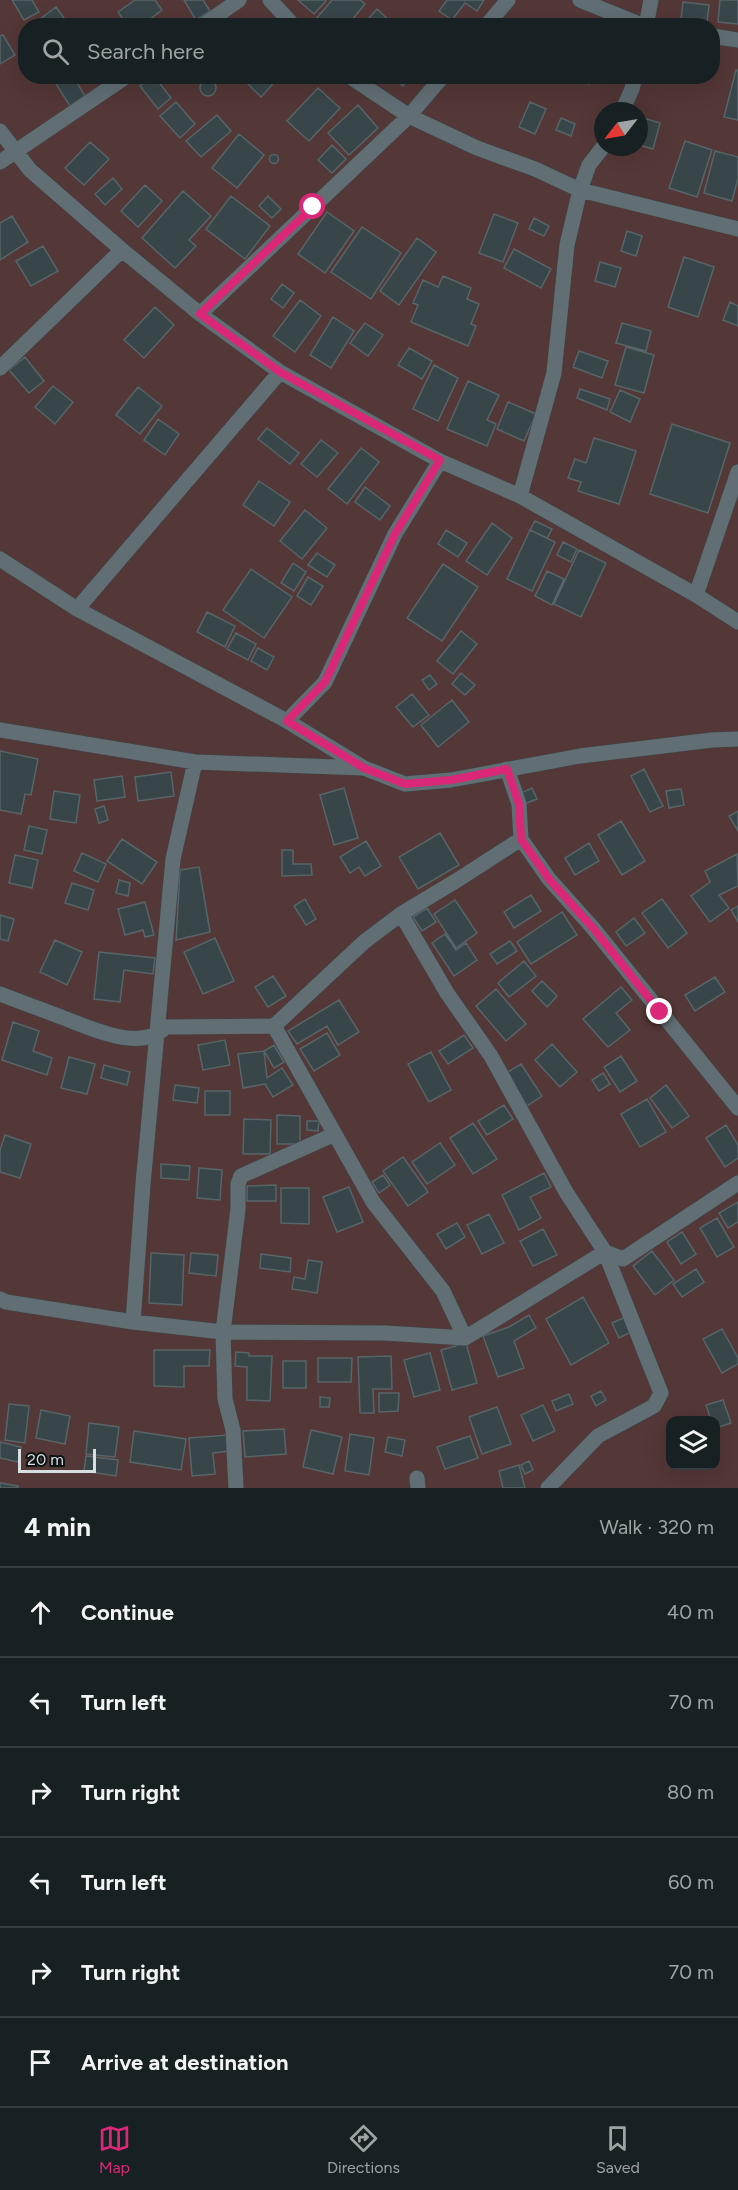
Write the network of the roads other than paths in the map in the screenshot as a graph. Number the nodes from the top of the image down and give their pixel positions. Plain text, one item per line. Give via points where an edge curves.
1 (239, 0) edge
2 (270, 0) edge
3 (508, 0) edge
4 (580, 0) edge
5 (651, 0) edge
6 (213, 18) edge
7 (287, 18) edge
8 (493, 18) edge
9 (625, 18) edge
10 (647, 18) edge
11 (720, 37) edge
12 (738, 40) edge
13 (115, 84) edge
14 (361, 84) edge
15 (436, 84) edge
16 (633, 84) edge
17 (626, 102) edge
18 (409, 116) junction
19 (0, 131) edge
20 (16, 153) junction
21 (596, 156) edge
22 (0, 162) edge
23 (580, 190) junction
24 (738, 229) edge
25 (122, 250) junction
26 (200, 314) junction
27 (0, 368) edge
28 (280, 372) junction
29 (440, 460) junction
30 (738, 472) edge
31 (520, 496) junction
32 (0, 559) edge
33 (696, 595) junction
34 (77, 609) junction
35 (738, 622) edge
36 (287, 721) junction
37 (0, 730) edge
38 (738, 739) edge
39 (195, 762) junction
40 (364, 768) junction
41 (507, 769) junction
42 (521, 839) junction
43 (401, 914) junction
44 (0, 994) edge
45 (274, 1026) junction
46 (158, 1036) junction
47 (738, 1108) edge
48 (335, 1134) junction
49 (738, 1184) edge
50 (605, 1252) junction
51 (0, 1299) edge
52 (132, 1322) junction
53 (223, 1332) junction
54 (465, 1338) junction
55 (236, 1488) edge
56 (548, 1488) edge

1 - 6 street
2 - 7 street
3 - 8 street
4 - 9 street
5 - 10 street
11 - 12 street
13 - 20 street
14 - 18 street
15 - 18 street
16 - 17 street
18 - 23 street
18 - 26 street
19 - 20 street
20 - 22 street
20 - 25 street via 30,170
21 - 23 street
23 - 24 street
23 - 31 street via 567,245 554,373
25 - 26 street
25 - 27 street
26 - 28 street
28 - 29 street
28 - 34 street
29 - 31 street
29 - 36 street via 395,534 325,682
30 - 33 street
31 - 33 street
32 - 34 street
33 - 35 street
34 - 36 street
36 - 40 street
37 - 39 street
38 - 41 street via 580,756
39 - 40 street
39 - 46 street via 173,859
40 - 41 street via 405,784
41 - 42 street via 519,804
42 - 43 street
42 - 47 street via 549,879
43 - 45 street via 364,942
43 - 50 street via 447,993 491,1056 566,1192
44 - 46 street via 99,1032 130,1038
45 - 46 street via 166,1027
45 - 48 street
46 - 52 street
48 - 53 street via 242,1176 238,1184
48 - 54 street via 373,1202 443,1291
49 - 50 street via 623,1259
50 - 54 street
50 - 56 street via 661,1393 654,1406 598,1436
51 - 52 street
52 - 53 street
53 - 54 street via 385,1333
53 - 55 street via 225,1399 233,1430

